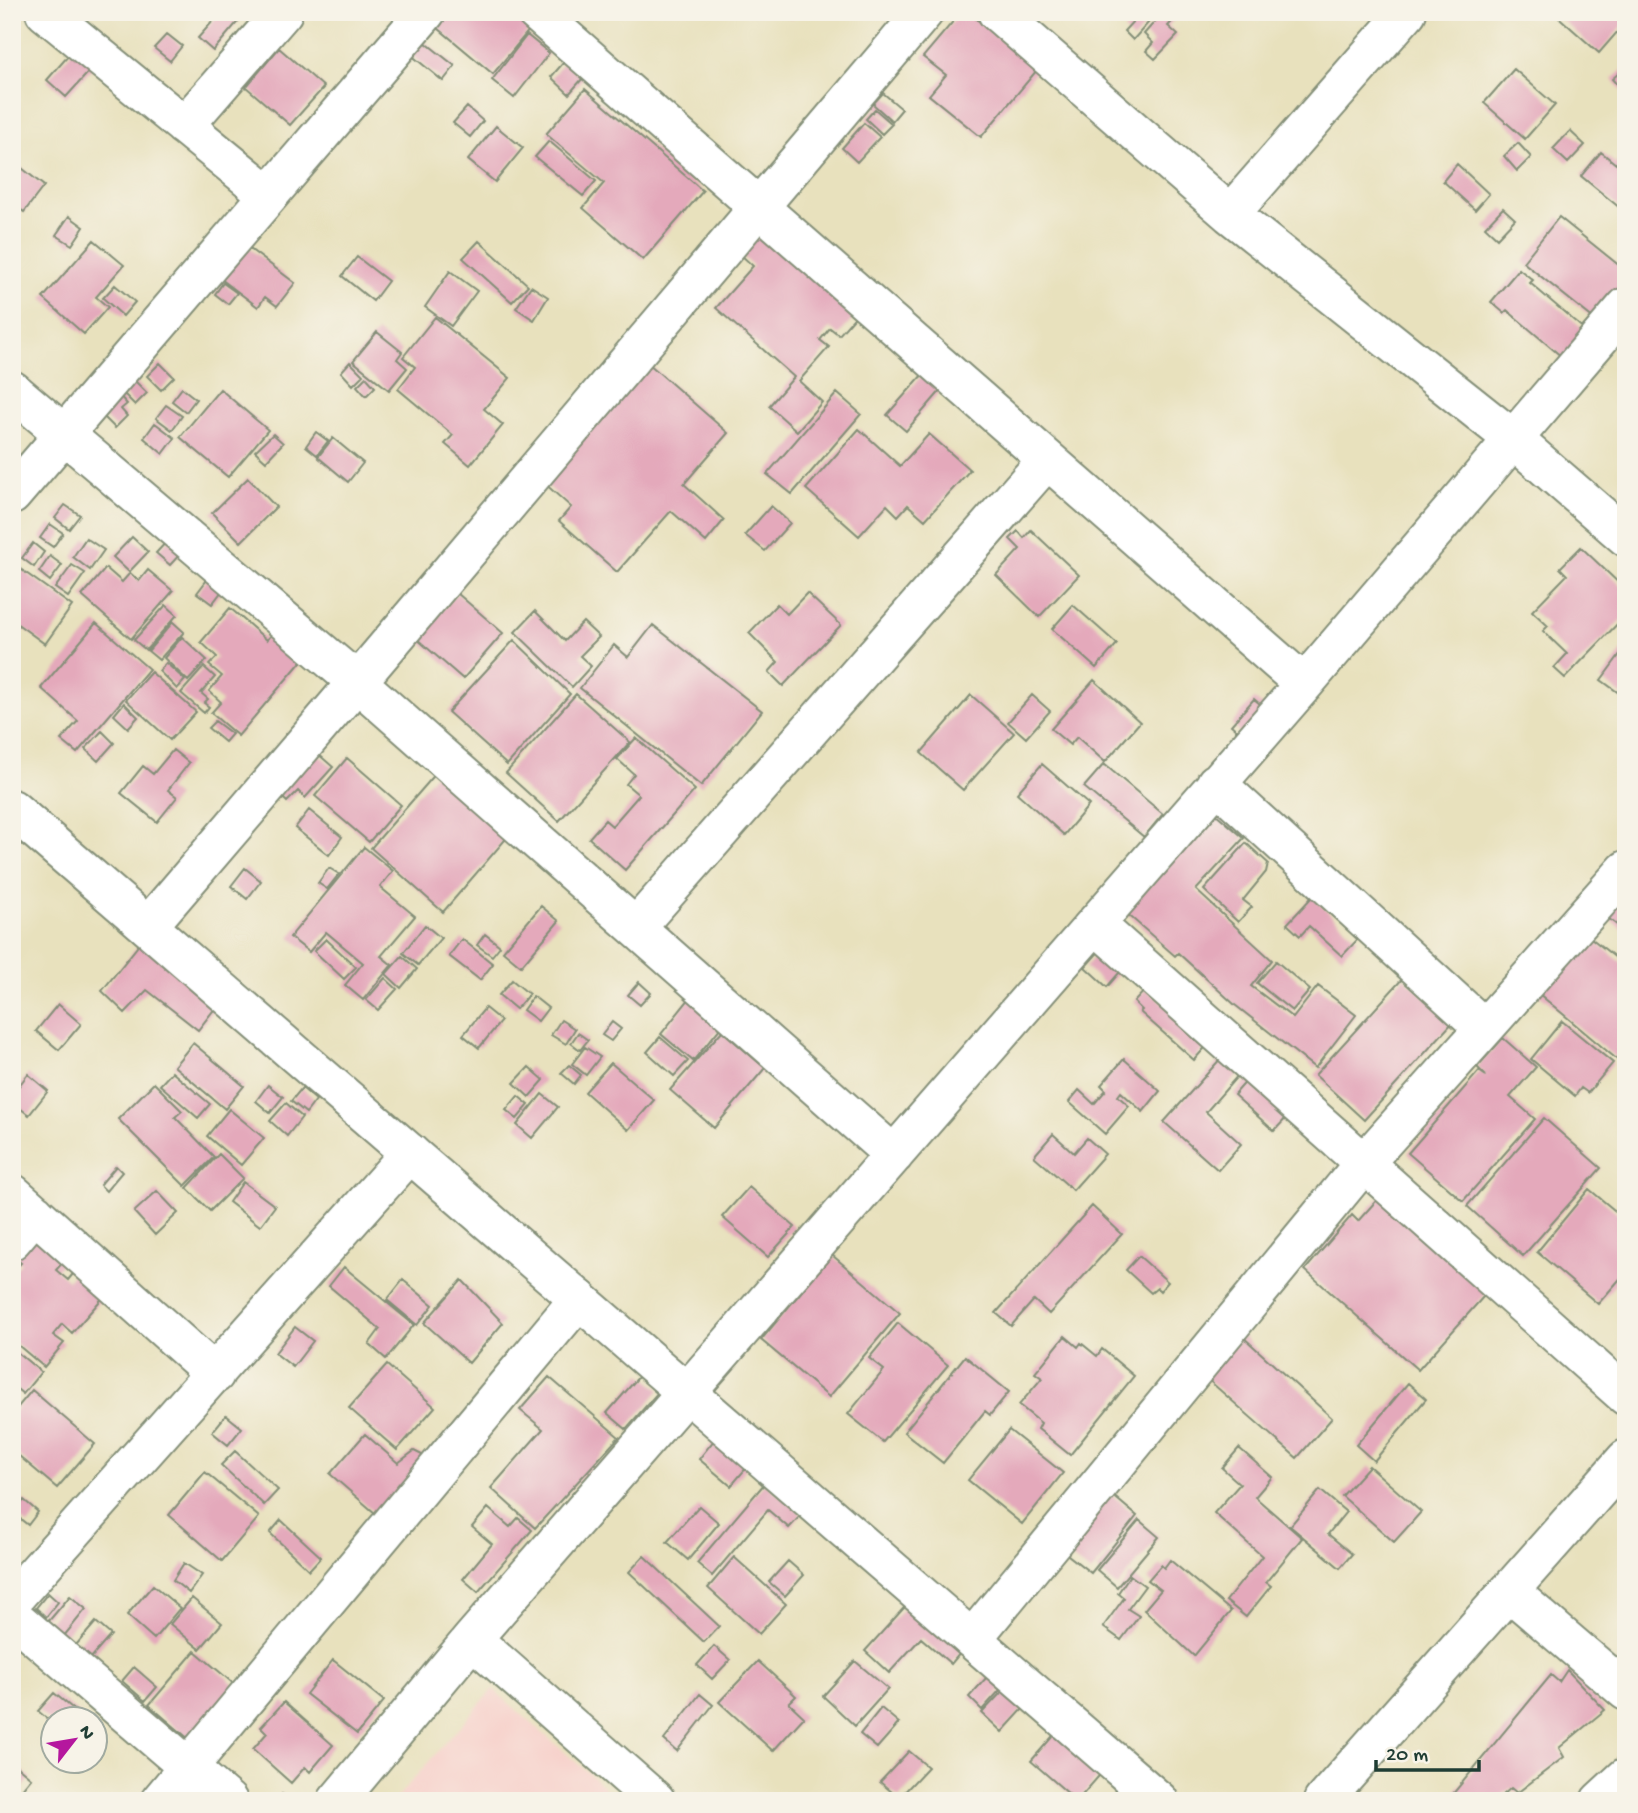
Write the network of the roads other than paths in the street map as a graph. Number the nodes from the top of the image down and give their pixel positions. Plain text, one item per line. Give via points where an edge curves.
1 (45, 12) edge
2 (283, 12) edge
3 (426, 12) edge
4 (536, 12) edge
5 (924, 12) edge
6 (997, 12) edge
7 (1407, 12) edge
8 (184, 126) junction
9 (269, 195) junction
10 (760, 208) junction
11 (1230, 214) junction
12 (1626, 307) edge
13 (12, 390) edge
14 (63, 435) junction
15 (1513, 439) junction
16 (1048, 460) junction
17 (12, 495) edge
18 (1626, 537) edge
19 (357, 682) junction
20 (1304, 684) junction
21 (1216, 783) junction
22 (12, 809) edge
23 (1626, 870) edge
24 (1095, 924) junction
25 (148, 926) junction
26 (635, 927) junction
27 (1484, 1028) junction
28 (410, 1153) junction
29 (894, 1155) junction
30 (1364, 1163) junction
31 (20, 1216) edge
32 (579, 1299) junction
33 (215, 1374) junction
34 (687, 1392) junction
35 (1626, 1396) edge
36 (1626, 1459) edge
37 (1508, 1591) junction
38 (12, 1600) edge
39 (12, 1616) edge
40 (472, 1639) junction
41 (972, 1639) junction
42 (1626, 1691) edge
43 (190, 1767) junction
44 (1626, 1777) edge
45 (160, 1801) edge
46 (228, 1801) edge
47 (337, 1801) edge
48 (656, 1801) edge
49 (1159, 1801) edge
50 (1323, 1801) edge
51 (1600, 1801) edge

1 - 8 street
2 - 8 street
3 - 9 street
4 - 10 street
5 - 10 street
6 - 11 street
7 - 11 street
8 - 9 street
9 - 14 street
10 - 16 street
10 - 19 street
11 - 15 street
12 - 15 street
13 - 14 street
14 - 17 street
14 - 19 street
15 - 18 street
15 - 20 street
16 - 20 street
16 - 26 street
19 - 25 street
19 - 26 street
20 - 21 street
21 - 24 street
21 - 27 street
22 - 25 street
23 - 27 street
24 - 29 street
24 - 30 street
25 - 28 street
26 - 29 street
27 - 30 street
28 - 32 street
28 - 33 street
29 - 34 street
30 - 35 street
30 - 41 street
31 - 33 street
32 - 34 street
32 - 43 street
33 - 38 street
34 - 40 street
34 - 41 street
36 - 37 street
37 - 42 street
37 - 50 street
39 - 43 street
40 - 47 street
40 - 48 street
41 - 49 street
43 - 45 street
43 - 46 street
44 - 51 street

